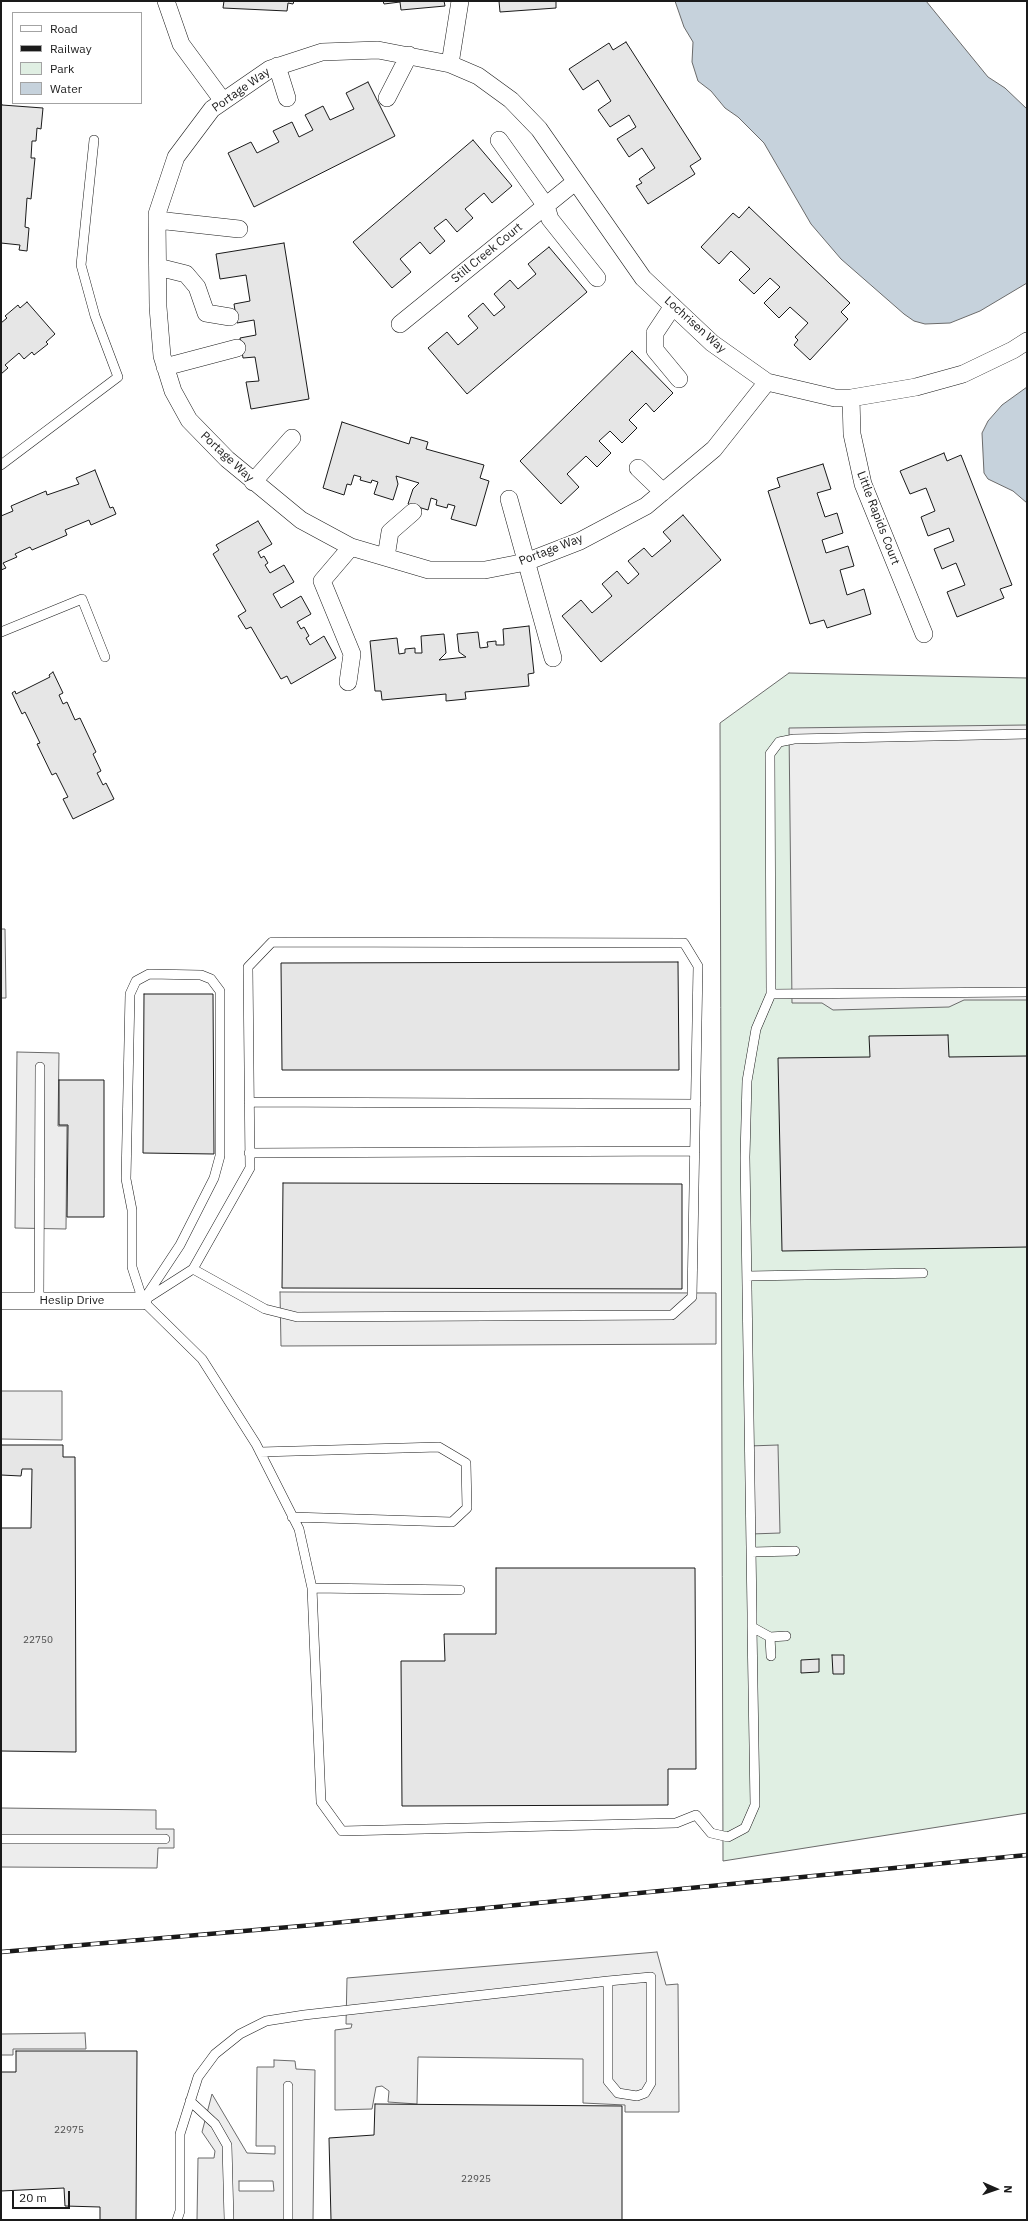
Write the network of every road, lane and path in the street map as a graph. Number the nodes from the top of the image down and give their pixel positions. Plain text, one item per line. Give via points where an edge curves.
1 (166, 1) edge
2 (460, 1) edge
3 (409, 56) junction
4 (450, 64) junction
5 (277, 66) junction
6 (287, 98) dead end
7 (387, 98) dead end
8 (223, 101) junction
9 (94, 140) dead end
10 (499, 140) dead end
11 (575, 182) junction
12 (546, 206) junction
13 (157, 220) junction
14 (239, 229) dead end
15 (158, 267) junction
16 (597, 278) dead end
17 (673, 306) junction
18 (230, 317) dead end
19 (400, 324) dead end
20 (1027, 341) edge
21 (237, 348) dead end
22 (165, 367) junction
23 (679, 379) dead end
24 (767, 382) junction
25 (851, 398) junction
26 (292, 438) dead end
27 (1, 465) edge
28 (638, 468) dead end
29 (253, 482) junction
30 (663, 492) junction
31 (509, 499) dead end
32 (413, 512) dead end
33 (350, 547) junction
34 (386, 557) junction
35 (526, 562) junction
36 (1, 632) edge
37 (924, 634) dead end
38 (105, 657) dead end
39 (553, 658) dead end
40 (348, 682) dead end
41 (1027, 734) edge
42 (1027, 992) edge
43 (771, 994) junction
44 (40, 1067) dead end
45 (249, 1102) junction
46 (696, 1104) junction
47 (695, 1151) junction
48 (249, 1153) junction
49 (194, 1269) junction
50 (923, 1273) dead end
51 (747, 1276) junction
52 (1, 1301) edge
53 (39, 1301) junction
54 (143, 1301) junction
55 (260, 1452) junction
56 (292, 1517) junction
57 (751, 1552) junction
58 (795, 1552) dead end
59 (312, 1588) junction
60 (460, 1590) dead end
61 (752, 1627) junction
62 (786, 1636) dead end
63 (770, 1637) junction
64 (771, 1656) dead end
65 (1, 1839) edge
66 (165, 1839) dead end
67 (608, 1981) junction
68 (288, 2086) dead end
69 (190, 2101) junction
70 (177, 2220) edge
71 (229, 2220) edge
72 (288, 2220) edge

1 - 8 street via 181,44
2 - 4 street
3 - 4 street, Portage Way
3 - 5 street, Portage Way via 378,50 322,52
3 - 7 street
4 - 11 street, Lochrisen Way via 478,76 512,100 539,129
5 - 6 street
5 - 8 street, Portage Way
8 - 13 street, Portage Way via 212,109 176,157
9 - 27 lane via 81,266 95,316 118,377
10 - 12 street
11 - 12 street, Still Creek Court
11 - 17 street, Lochrisen Way via 643,278
12 - 16 street via 550,219
12 - 19 street, Still Creek Court
13 - 14 street
13 - 15 street, Portage Way
15 - 18 street via 186,274 198,286 206,313
15 - 22 street, Portage Way via 158,314
17 - 23 street via 655,332 655,350
17 - 24 street, Lochrisen Way via 712,343
20 - 25 street, Lochrisen Way via 963,374 916,387
21 - 22 street
22 - 29 street, Portage Way via 173,391 189,420
24 - 25 street, Lochrisen Way via 835,398
24 - 30 street, Portage Way via 714,449
25 - 37 street, Little Rapids Court via 852,434 863,484
26 - 29 street
28 - 30 street
29 - 33 street, Portage Way via 301,520
30 - 35 street, Portage Way via 646,506 580,541
31 - 35 street
32 - 34 street via 390,532
33 - 34 street, Portage Way
33 - 40 street via 322,581 352,654
34 - 35 street, Portage Way via 429,570 485,570
35 - 39 street
36 - 38 lane via 82,599
41 - 43 lane via 794,739 779,742 770,754
42 - 43 lane
43 - 51 lane via 756,1029 747,1081
44 - 53 lane
45 - 46 lane
45 - 46 lane via 248,967 272,942 684,943 698,966
45 - 48 lane
46 - 47 lane
47 - 48 lane
47 - 49 lane via 692,1297 672,1316 297,1317 265,1309
48 - 49 lane via 250,1168
49 - 54 lane
50 - 51 lane
51 - 57 lane
52 - 53 street, Heslip Drive
53 - 54 street, Heslip Drive
54 - 54 lane via 180,1245 214,1178 220,1156 220,991 211,979 200,975 149,974 136,981 130,994 126,1179 132,1210 132,1267
54 - 55 lane via 202,1359
55 - 56 lane
55 - 56 lane via 439,1447 466,1463 467,1508 452,1522
56 - 59 lane via 298,1529
57 - 58 lane
57 - 61 lane
59 - 60 lane
59 - 61 lane via 320,1802 342,1831 676,1823 696,1815 711,1833 728,1837 745,1828 755,1805
61 - 63 lane
62 - 63 lane
63 - 64 lane
65 - 66 lane
67 - 67 lane via 651,1977 651,2083 645,2092 637,2096 618,2093 608,2081
67 - 69 lane via 266,2021 240,2034 215,2054 198,2077
68 - 72 lane
69 - 70 lane via 180,2134 180,2211
69 - 71 lane via 215,2124 227,2145

